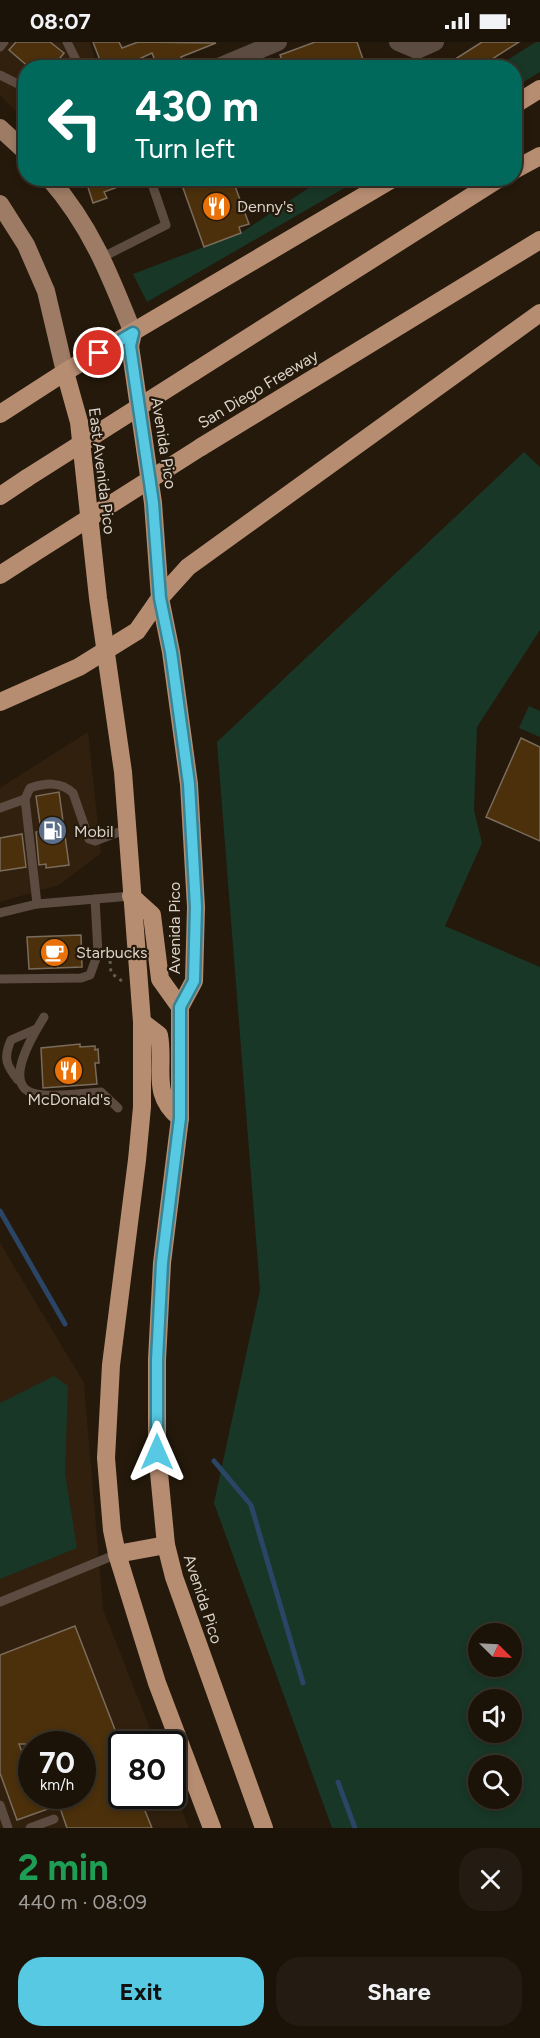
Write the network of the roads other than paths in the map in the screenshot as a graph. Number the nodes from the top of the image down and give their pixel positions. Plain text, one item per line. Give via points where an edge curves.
1 (4, 42) edge
2 (67, 42) edge
3 (278, 42) edge
4 (398, 42) edge
5 (435, 42) edge
6 (0, 47) edge
7 (76, 60) edge
8 (235, 60) edge
9 (0, 75) edge
10 (18, 84) edge
11 (540, 89) edge
12 (522, 100) edge
13 (0, 128) edge
14 (18, 143) edge
15 (540, 156) edge
16 (522, 166) edge
17 (56, 186) edge
18 (153, 186) edge
19 (381, 186) edge
20 (487, 186) edge
21 (0, 204) edge
22 (540, 240) edge
23 (103, 257) junction
24 (540, 313) edge
25 (133, 333) junction
26 (65, 372) junction
27 (0, 414) edge
28 (0, 496) edge
29 (0, 575) edge
30 (160, 598) junction
31 (107, 650) junction
32 (0, 702) edge
33 (25, 799) junction
34 (0, 808) edge
35 (127, 829) junction
36 (131, 896) junction
37 (95, 899) junction
38 (37, 904) junction
39 (0, 912) edge
40 (0, 979) edge
41 (180, 1007) junction
42 (44, 1017) dead end
43 (142, 1022) junction
44 (36, 1029) junction
45 (21, 1084) junction
46 (118, 1108) dead end
47 (180, 1118) junction
48 (166, 1545) junction
49 (117, 1554) junction
50 (0, 1602) edge
51 (0, 1805) edge
52 (54, 1819) dead end
53 (8, 1828) edge
54 (30, 1828) edge
55 (212, 1828) edge
56 (264, 1828) edge

1 - 6 lane
2 - 7 lane
3 - 8 street
4 - 5 street via 417,50
9 - 10 lane
11 - 12 highway
13 - 14 main road
15 - 16 highway
17 - 23 main road, Avenida Pico
18 - 23 lane via 166,225
19 - 25 highway
20 - 28 highway, bridge
21 - 26 main road, East Avenida Pico via 26,245 46,291
22 - 29 highway, San Diego Freeway, bridge
23 - 25 main road, Avenida Pico
24 - 30 highway via 188,567
25 - 26 highway
25 - 30 highway, Avenida Pico via 130,346 153,503
26 - 27 highway
26 - 31 highway, East Avenida Pico via 79,422
30 - 31 highway via 137,631
30 - 41 highway, Avenida Pico via 189,784 196,907 194,981
31 - 32 highway via 79,667
31 - 35 highway
33 - 34 lane
33 - 35 lane via 30,788 60,785 73,793 89,839 94,841
33 - 38 lane
35 - 36 highway
36 - 37 lane
36 - 41 highway via 152,915 160,979
36 - 43 highway
37 - 38 lane
37 - 40 lane via 98,953 90,975
38 - 39 lane
41 - 47 highway, Avenida Pico
42 - 44 lane
43 - 47 highway via 159,1035 159,1085 169,1109
43 - 49 highway via 140,1128 111,1365 106,1458
44 - 45 lane via 19,1065
44 - 45 lane via 11,1040 5,1055 6,1066
45 - 46 lane via 34,1094 101,1092
47 - 48 highway, Avenida Pico via 162,1263 157,1360 157,1452
48 - 49 highway
48 - 56 highway, Avenida Pico via 208,1677
49 - 50 lane
49 - 55 highway via 157,1683
51 - 53 lane
52 - 54 lane

